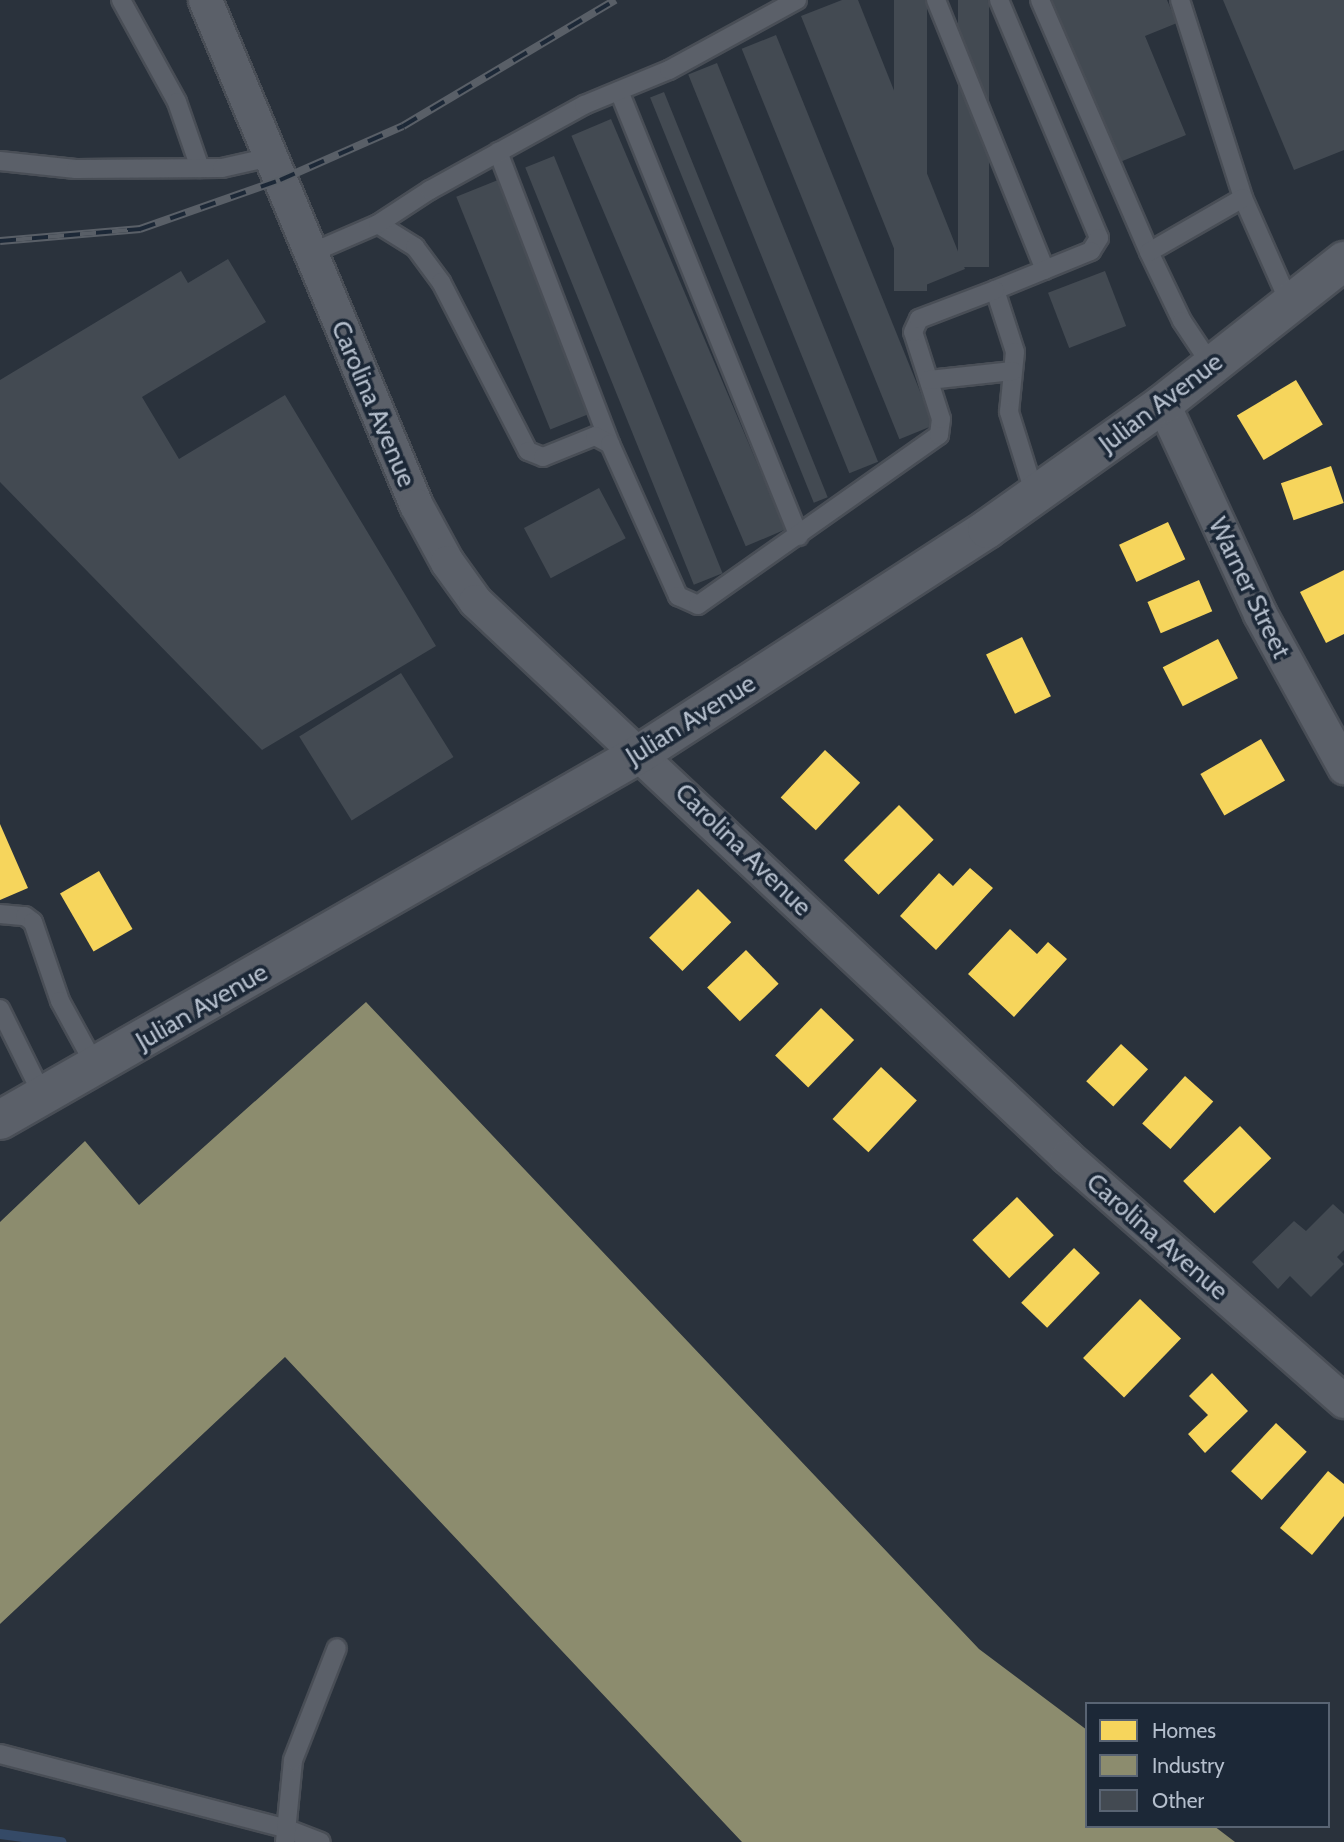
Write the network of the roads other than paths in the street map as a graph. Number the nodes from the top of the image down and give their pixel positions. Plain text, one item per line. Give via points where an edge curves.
1 (121, 0) edge
2 (205, 0) edge
3 (797, 0) edge
4 (936, 0) edge
5 (999, 0) edge
6 (1040, 0) edge
7 (1180, 0) edge
8 (619, 91) junction
9 (498, 152) junction
10 (271, 157) junction
11 (0, 160) edge
12 (200, 168) junction
13 (1243, 198) junction
14 (378, 225) junction
15 (1149, 252) junction
16 (311, 253) junction
17 (1344, 261) edge
18 (1045, 270) junction
19 (995, 290) junction
20 (1290, 304) junction
21 (1212, 366) junction
22 (1013, 371) junction
23 (929, 380) junction
24 (1163, 404) junction
25 (610, 444) junction
26 (1035, 495) junction
27 (799, 536) junction
28 (641, 754) junction
29 (1344, 767) edge
30 (0, 914) edge
31 (0, 1009) edge
32 (96, 1067) junction
33 (43, 1096) junction
34 (0, 1120) edge
35 (1344, 1401) edge
36 (337, 1648) dead end
37 (0, 1754) edge
38 (286, 1835) edge
39 (321, 1842) edge

1 - 12 lane via 177,102
2 - 10 street, Carolina Avenue
3 - 8 lane via 669,70
4 - 18 lane
5 - 18 lane via 1099,238 1091,251
6 - 15 lane
7 - 13 lane
8 - 9 lane
8 - 27 lane
9 - 14 lane
9 - 25 lane
10 - 12 lane
10 - 16 street, Carolina Avenue
11 - 12 lane via 76,169
13 - 15 lane
13 - 20 lane
14 - 16 lane
14 - 25 lane via 415,247 441,282 528,451 543,457 595,436
15 - 21 lane via 1182,321
16 - 28 street, Carolina Avenue via 415,505 447,562 475,601
17 - 20 street, Julian Avenue
18 - 19 lane
19 - 22 lane via 1015,352
19 - 23 lane via 919,319 913,332
20 - 21 street, Julian Avenue
21 - 24 street, Julian Avenue
22 - 23 lane
22 - 26 lane via 1009,412
23 - 27 lane via 941,419 939,435
24 - 26 street, Julian Avenue
24 - 29 street, Warner Street via 1260,614
25 - 27 lane via 678,596 698,605
26 - 28 street, Julian Avenue
28 - 32 street, Julian Avenue
28 - 35 street, Carolina Avenue via 1067,1157
30 - 32 lane via 25,916 33,922 60,1001
31 - 33 lane
32 - 33 street, Julian Avenue
33 - 34 street, Julian Avenue
36 - 38 lane via 293,1760
37 - 38 lane
38 - 39 lane

